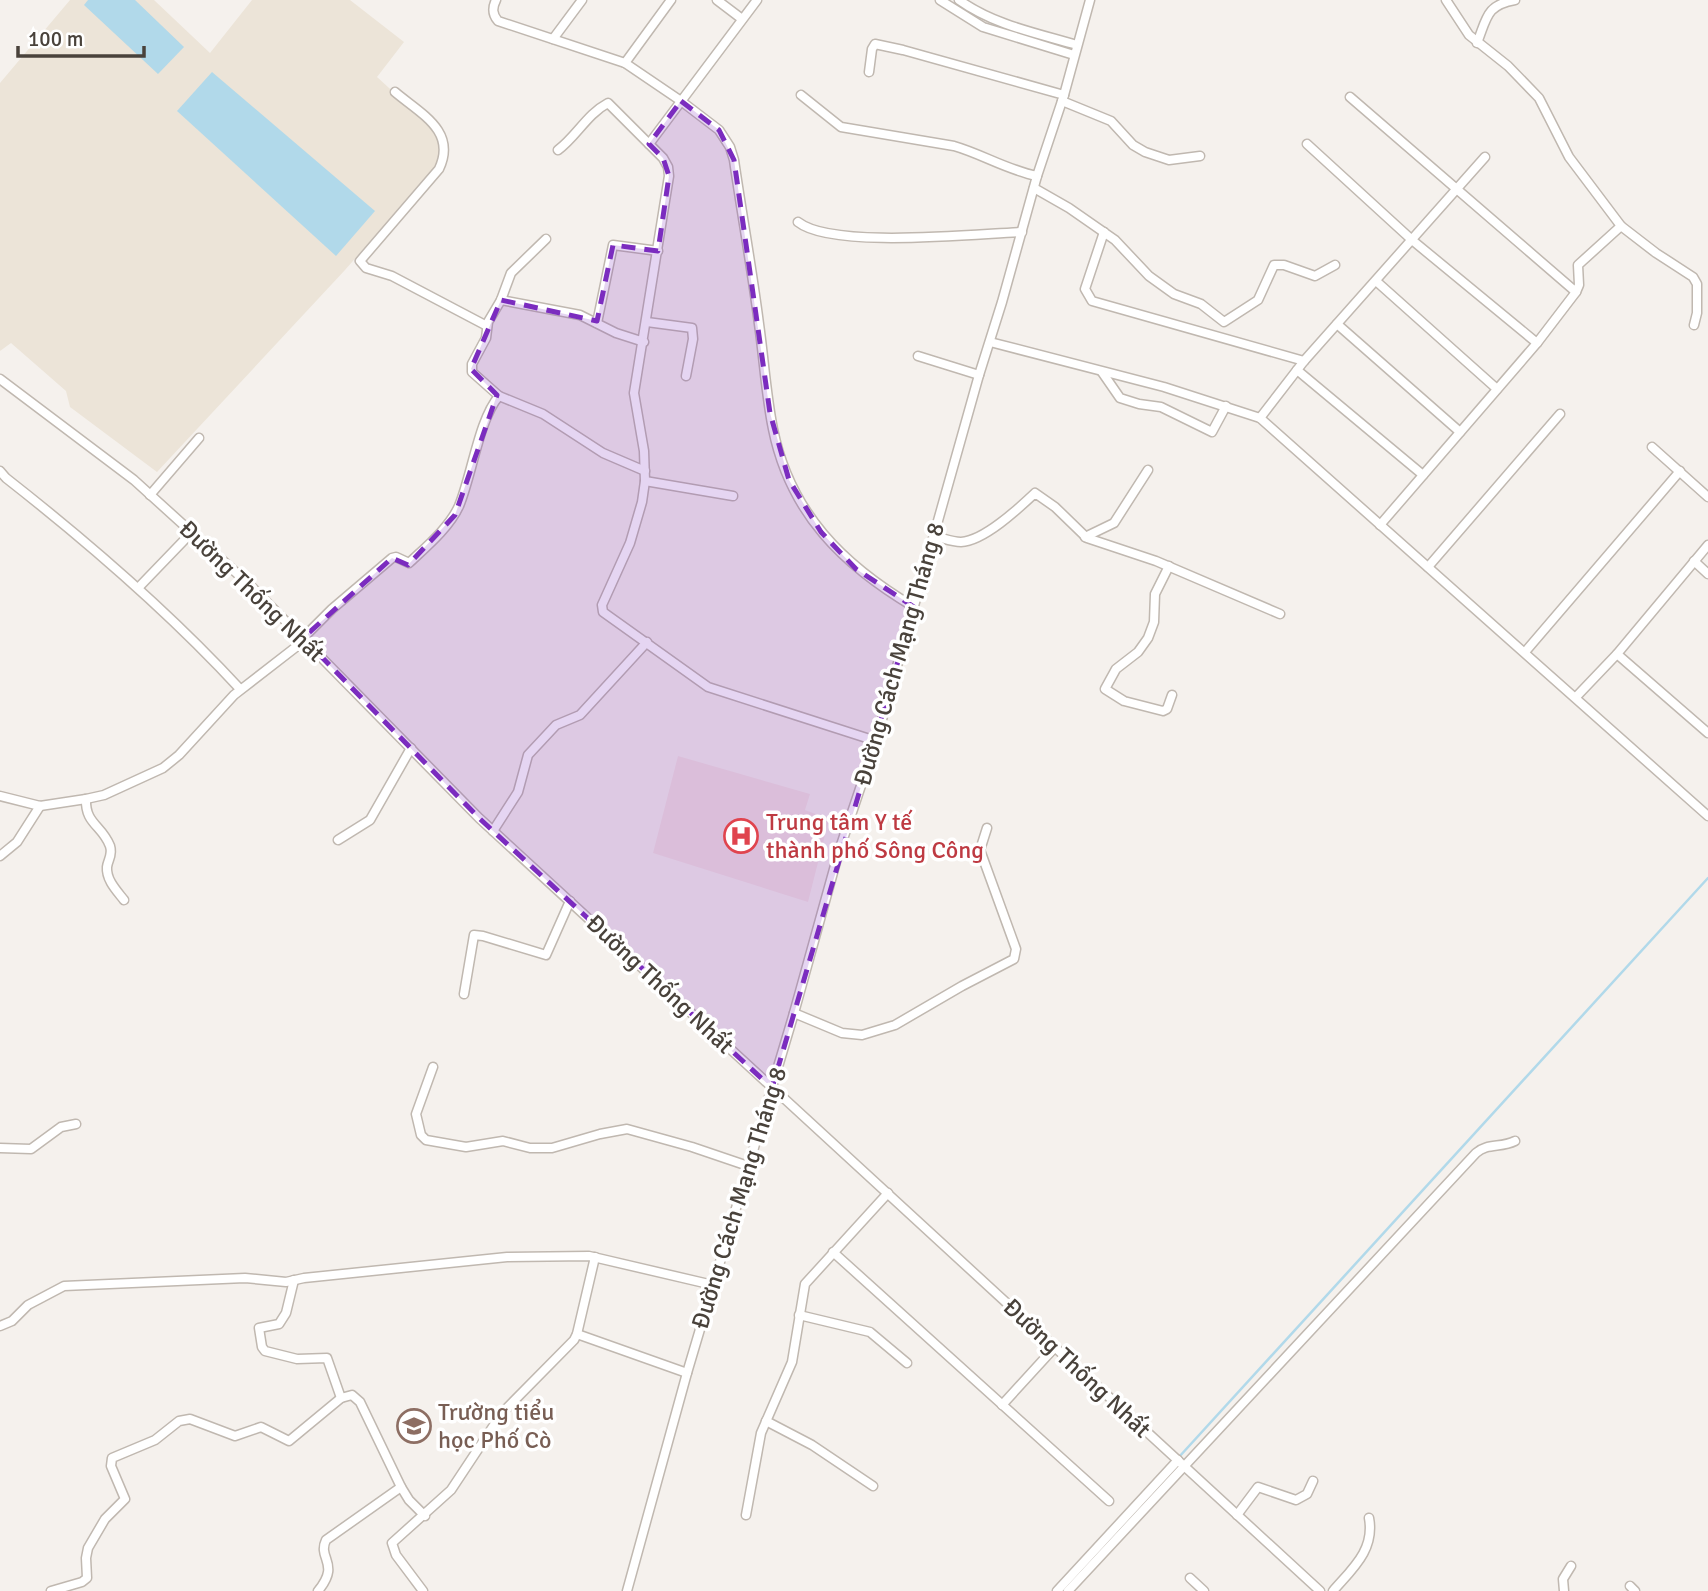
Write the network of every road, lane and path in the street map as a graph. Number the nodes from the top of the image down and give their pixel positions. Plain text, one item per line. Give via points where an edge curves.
1 (496, 0) edge
2 (582, 0) edge
3 (671, 0) edge
4 (718, 0) edge
5 (757, 0) edge
6 (940, 0) edge
7 (959, 0) edge
8 (1090, 0) edge
9 (1446, 0) edge
10 (1515, 0) edge
11 (743, 19) junction
12 (553, 39) junction
13 (1477, 43) junction
14 (1077, 45) junction
15 (1074, 55) junction
16 (625, 63) junction
17 (869, 72) dead end
18 (395, 92) dead end
19 (801, 95) dead end
20 (1350, 97) dead end
21 (1063, 98) junction
22 (681, 101) junction
23 (649, 144) junction
24 (1307, 144) dead end
25 (558, 150) dead end
26 (1200, 156) dead end
27 (1485, 157) dead end
28 (1037, 176) junction
29 (1034, 188) junction
30 (1457, 190) junction
31 (798, 222) dead end
32 (1622, 226) junction
33 (1022, 232) junction
34 (1104, 232) junction
35 (546, 239) dead end
36 (1412, 240) junction
37 (658, 251) junction
38 (1335, 265) dead end
39 (1376, 281) junction
40 (1576, 292) junction
41 (501, 300) junction
42 (647, 322) junction
43 (597, 323) junction
44 (1337, 324) junction
45 (1694, 325) dead end
46 (488, 326) junction
47 (644, 342) junction
48 (990, 342) junction
49 (1537, 343) junction
50 (918, 356) dead end
51 (1304, 362) junction
52 (1297, 369) junction
53 (1102, 372) junction
54 (979, 375) junction
55 (686, 376) dead end
56 (0, 379) edge
57 (1497, 389) junction
58 (499, 396) junction
59 (1226, 406) junction
60 (1560, 414) dead end
61 (1260, 418) junction
62 (1460, 432) junction
63 (199, 438) dead end
64 (1652, 447) dead end
65 (1148, 470) dead end
66 (0, 471) edge
67 (645, 471) junction
68 (1680, 471) junction
69 (1423, 475) junction
70 (645, 481) junction
71 (150, 495) junction
72 (733, 496) dead end
73 (1708, 497) edge
74 (1380, 525) junction
75 (192, 532) junction
76 (934, 536) junction
77 (1085, 537) junction
78 (1708, 545) edge
79 (1693, 561) junction
80 (1168, 566) junction
81 (1428, 567) junction
82 (1708, 574) edge
83 (139, 587) junction
84 (914, 607) junction
85 (1280, 614) dead end
86 (304, 639) junction
87 (646, 642) junction
88 (1525, 652) junction
89 (1617, 653) junction
90 (240, 689) junction
91 (1172, 695) dead end
92 (1576, 697) junction
93 (1708, 733) edge
94 (876, 741) junction
95 (411, 748) junction
96 (0, 796) edge
97 (86, 799) junction
98 (40, 806) junction
99 (1708, 816) edge
100 (987, 828) dead end
101 (494, 831) junction
102 (338, 840) dead end
103 (0, 856) edge
104 (124, 900) dead end
105 (570, 901) junction
106 (464, 994) dead end
107 (794, 1013) junction
108 (433, 1067) dead end
109 (772, 1088) junction
110 (76, 1124) dead end
111 (1514, 1141) dead end
112 (0, 1148) edge
113 (748, 1166) junction
114 (887, 1193) junction
115 (834, 1252) junction
116 (595, 1257) junction
117 (294, 1280) junction
118 (713, 1285) junction
119 (799, 1315) junction
120 (0, 1326) edge
121 (578, 1334) junction
122 (1055, 1347) junction
123 (907, 1363) dead end
124 (687, 1373) junction
125 (341, 1398) junction
126 (1002, 1405) junction
127 (766, 1421) junction
128 (1181, 1464) junction
129 (1313, 1481) dead end
130 (873, 1486) dead end
131 (401, 1487) junction
132 (1109, 1501) dead end
133 (746, 1515) dead end
134 (1237, 1515) junction
135 (425, 1516) junction
136 (1369, 1518) dead end
137 (1572, 1566) dead end
138 (1190, 1578) dead end
139 (51, 1591) edge
140 (318, 1591) edge
141 (423, 1591) edge
142 (627, 1591) edge
143 (1057, 1591) edge
144 (1068, 1591) edge
145 (1204, 1591) edge
146 (1320, 1591) edge
147 (1333, 1591) edge
148 (1564, 1591) edge

1 - 12 street via 493,9 498,21
2 - 12 street
3 - 16 street
4 - 11 street
5 - 11 street
6 - 15 street via 983,27
7 - 14 street via 1000,22
8 - 14 street, Đường Cách Mạng Tháng 8
9 - 13 street
10 - 13 street via 1491,10
11 - 22 street
12 - 16 street
13 - 32 street via 1539,98 1569,156
14 - 15 street, Đường Cách Mạng Tháng 8
15 - 21 street, Đường Cách Mạng Tháng 8
16 - 22 street
17 - 21 street via 875,44
18 - 46 street via 438,130 446,144 445,157 360,261 366,268 392,276
19 - 28 street via 841,127 954,146
20 - 30 street
21 - 26 street via 1111,121 1144,152 1169,160
21 - 28 street, Đường Cách Mạng Tháng 8
22 - 23 street
22 - 84 street via 719,130 734,160 770,413 789,480 807,514 856,569
23 - 25 street via 608,103
23 - 37 street via 663,158 669,176
24 - 36 street
27 - 30 street
28 - 29 street, Đường Cách Mạng Tháng 8
29 - 33 street, Đường Cách Mạng Tháng 8
29 - 34 street
30 - 36 street
30 - 40 street
31 - 33 street via 811,231 878,238
32 - 40 street via 1578,265
32 - 45 street via 1693,277
33 - 48 street, Đường Cách Mạng Tháng 8
34 - 38 street via 1158,283 1201,304 1224,322 1258,300 1274,265 1315,276
34 - 51 street via 1085,289 1092,301
35 - 41 street via 516,266
36 - 39 street
36 - 49 street
37 - 42 street
37 - 43 street via 613,245
39 - 44 street
39 - 57 street
40 - 49 street
41 - 43 street via 580,315
41 - 46 street
42 - 47 street
42 - 55 street via 692,328
43 - 47 street
44 - 51 street
44 - 62 street
46 - 58 street via 471,369
47 - 67 street via 634,393
48 - 53 street
48 - 54 street, Đường Cách Mạng Tháng 8
49 - 57 street
50 - 54 street
51 - 52 street
52 - 61 street
52 - 69 street
53 - 59 street
53 - 59 street via 1120,398 1161,407 1212,432
54 - 76 street, Đường Cách Mạng Tháng 8
56 - 71 street, Đường Thống Nhất
57 - 62 street
58 - 67 street via 543,414 603,453
58 - 86 street via 488,411 455,515 409,563 392,558
59 - 61 street
60 - 81 street
61 - 74 street
62 - 69 street
63 - 71 street
64 - 68 street
65 - 77 street via 1114,523
66 - 83 street
67 - 70 street
68 - 73 street
68 - 88 street
69 - 74 street
70 - 72 street
70 - 87 street via 637,524 601,608
71 - 75 street, Đường Thống Nhất
74 - 81 street
75 - 83 street
75 - 86 street, Đường Thống Nhất
76 - 77 street via 958,542 976,538 1035,493
76 - 84 street, Đường Cách Mạng Tháng 8
77 - 80 street
78 - 79 street
79 - 82 street
79 - 89 street
80 - 85 street
80 - 91 street via 1155,594 1148,638 1116,669 1105,689 1124,702 1163,711
81 - 88 street
83 - 90 street
84 - 94 street, Đường Cách Mạng Tháng 8
86 - 90 street
86 - 95 street, Đường Thống Nhất
87 - 94 street via 708,687
87 - 101 street via 580,715 556,725 528,755 518,792
88 - 92 street
89 - 92 street
89 - 93 street
90 - 97 street via 172,762
92 - 99 street
94 - 107 street, Đường Cách Mạng Tháng 8 via 839,851
95 - 101 street, Đường Thống Nhất
95 - 102 street via 370,820
96 - 98 street
97 - 98 street
97 - 104 street via 87,817 111,850 110,882
98 - 103 street via 17,842
100 - 107 street via 980,850 1016,950 1014,959 895,1025 862,1035 842,1033
101 - 105 street, Đường Thống Nhất
105 - 106 street via 546,956 474,935
105 - 109 street, Đường Thống Nhất
107 - 109 street, Đường Cách Mạng Tháng 8
108 - 113 street via 416,1114 426,1140 466,1147 503,1141 552,1148 627,1129
109 - 113 street, Đường Cách Mạng Tháng 8
109 - 114 street, Đường Thống Nhất
110 - 112 street via 61,1127 31,1149
111 - 128 street via 1476,1153
113 - 118 street, Đường Cách Mạng Tháng 8
114 - 115 street
114 - 122 street, Đường Thống Nhất
115 - 119 street via 805,1284
115 - 126 street
116 - 117 street via 507,1257
116 - 118 street
116 - 121 street
117 - 120 street via 195,1279 64,1286
117 - 125 street via 279,1324 259,1328 262,1347 297,1359 327,1358
118 - 124 street, Đường Cách Mạng Tháng 8
119 - 123 street via 870,1332
119 - 127 street via 792,1362
121 - 124 street
121 - 135 street via 502,1413 459,1481
122 - 126 street
122 - 128 street, Đường Thống Nhất
124 - 142 street, Đường Cách Mạng Tháng 8
125 - 131 street via 352,1395 360,1402
125 - 139 street via 289,1441 261,1427 235,1436 183,1419 155,1440 115,1456 111,1466 125,1499 105,1519 88,1548 87,1578
126 - 132 street
127 - 130 street
127 - 133 street
128 - 134 street, Đường Thống Nhất
128 - 143 street
128 - 144 street
129 - 134 street via 1307,1494 1296,1500 1258,1487
131 - 135 street
131 - 140 street via 324,1543 328,1576
134 - 146 street, Đường Thống Nhất
135 - 141 street via 392,1544
136 - 147 street via 1371,1538 1366,1551
137 - 148 street via 1563,1579
138 - 145 street

